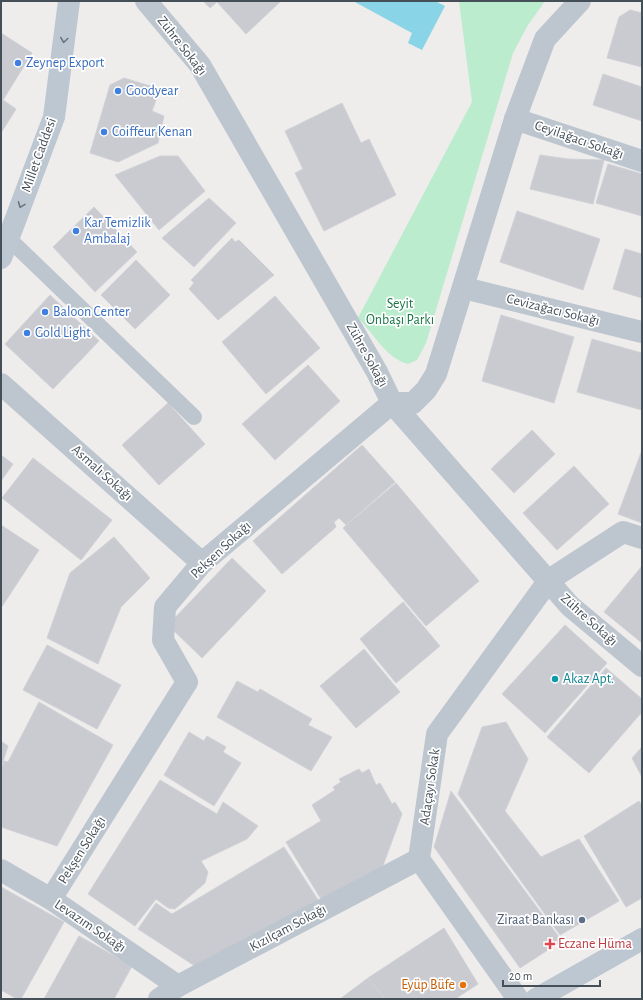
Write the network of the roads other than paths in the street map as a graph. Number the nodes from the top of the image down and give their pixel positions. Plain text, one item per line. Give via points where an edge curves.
1 (69, 1) edge
2 (146, 1) edge
3 (580, 1) edge
4 (515, 119) junction
5 (642, 161) edge
6 (5, 248) edge
7 (464, 288) junction
8 (642, 332) edge
9 (1, 384) edge
10 (392, 403) junction
11 (194, 417) dead end
12 (642, 538) edge
13 (202, 563) junction
14 (549, 580) junction
15 (642, 666) edge
16 (419, 859) junction
17 (1, 870) edge
18 (51, 899) junction
19 (642, 939) edge
20 (178, 986) junction
21 (159, 999) edge
22 (518, 999) edge
23 (536, 999) edge

1 -> 6 street, Millet Caddesi via 54,117
2 - 10 street, Zühre Sokağı via 200,65 377,372
3 - 4 street via 544,39
4 - 5 street, Ceyilağacı Sokağı
4 - 7 street
6 - 11 lane
7 - 8 street, Cevizağacı Sokağı
7 - 10 street via 436,374 426,390 413,403
9 - 13 street, Asmalı Sokağı
10 - 13 street, Pekşen Sokağı
10 - 14 street, Zühre Sokağı
12 - 14 street via 622,532
13 - 18 street, Pekşen Sokağı via 164,607 163,640 187,682
14 - 15 street, Zühre Sokağı via 570,606
14 - 16 street, Adaçayı Sokak via 437,734
16 - 20 street, Kızılçam Sokağı
16 - 22 street
17 - 18 street, Levazım Sokağı
18 - 20 street, Levazım Sokağı
19 - 23 street
20 - 21 street, Kızılçam Sokağı

